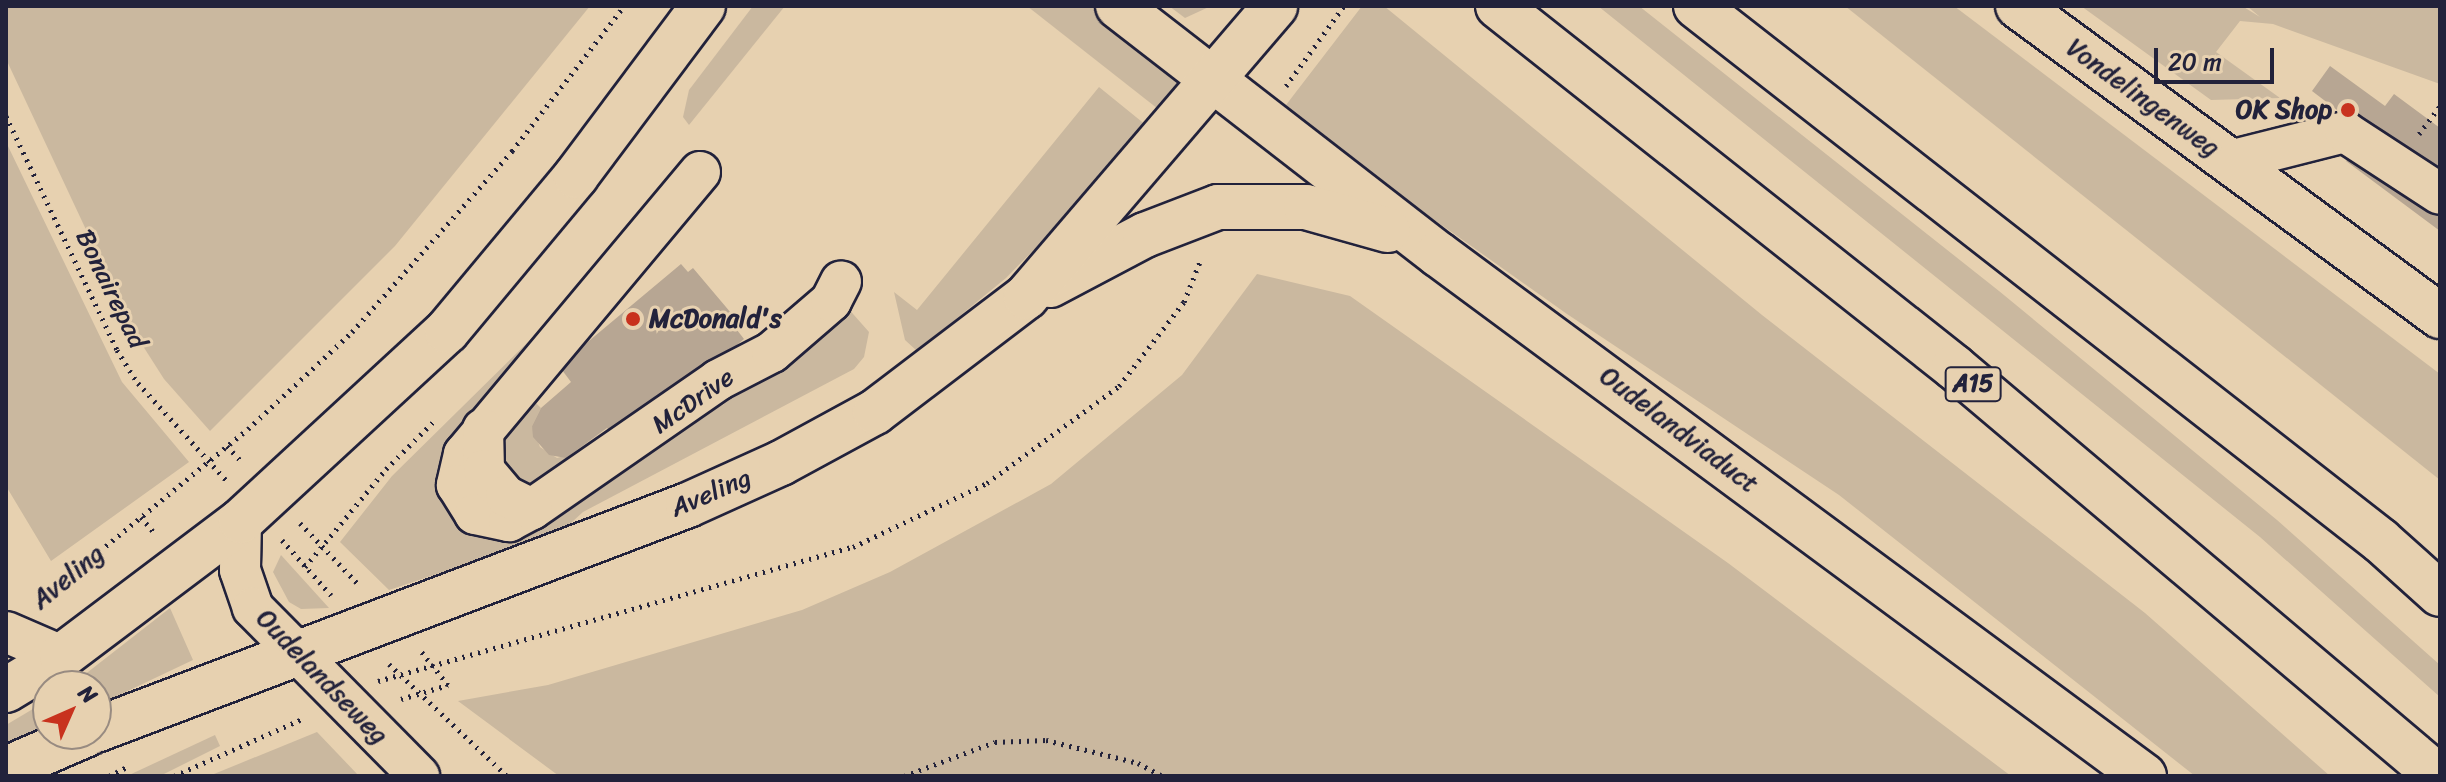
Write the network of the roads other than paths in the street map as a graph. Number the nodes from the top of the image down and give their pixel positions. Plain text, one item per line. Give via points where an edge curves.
1 (703, 6) edge
2 (1118, 6) edge
3 (1275, 6) edge
4 (1498, 6) edge
5 (1696, 6) edge
6 (2018, 6) edge
7 (1215, 82) junction
8 (2230, 161) junction
9 (700, 172) dead end
10 (2440, 194) edge
11 (1438, 254) junction
12 (841, 281) dead end
13 (1026, 297) junction
14 (2440, 316) edge
15 (247, 516) junction
16 (2440, 594) edge
17 (18, 621) edge
18 (295, 653) junction
19 (62, 656) junction
20 (6, 690) edge
21 (112, 724) edge
22 (50, 750) edge
23 (6, 769) edge
24 (419, 776) edge
25 (2144, 776) edge
26 (2438, 776) edge

1 - 15 main road via 576,176 447,331
2 - 7 main road
3 - 7 main road, Aveling
4 - 26 main road, A15 via 1954,367
5 - 16 main road via 2381,541
6 - 8 main road, Vondelingenweg
7 - 11 main road, Oudelandviaduct
7 - 13 main road, Aveling
8 - 10 street, Vondelingenweg via 2345,132
8 - 14 main road, Vondelingenweg
9 - 12 street, McDrive via 483,429 458,469 462,500 475,514 509,521 532,509 718,380 772,352 831,301
11 - 13 main road via 1351,216 1306,207 1218,207 1145,235
11 - 25 main road, Oudelandviaduct
13 - 18 main road, Aveling via 875,412 781,463 361,632
15 - 18 street, Oudelandseweg via 244,593
15 - 19 main road
17 - 19 street
18 - 21 main road, Aveling
18 - 24 street, Oudelandseweg
19 - 20 main road
22 - 23 main road

